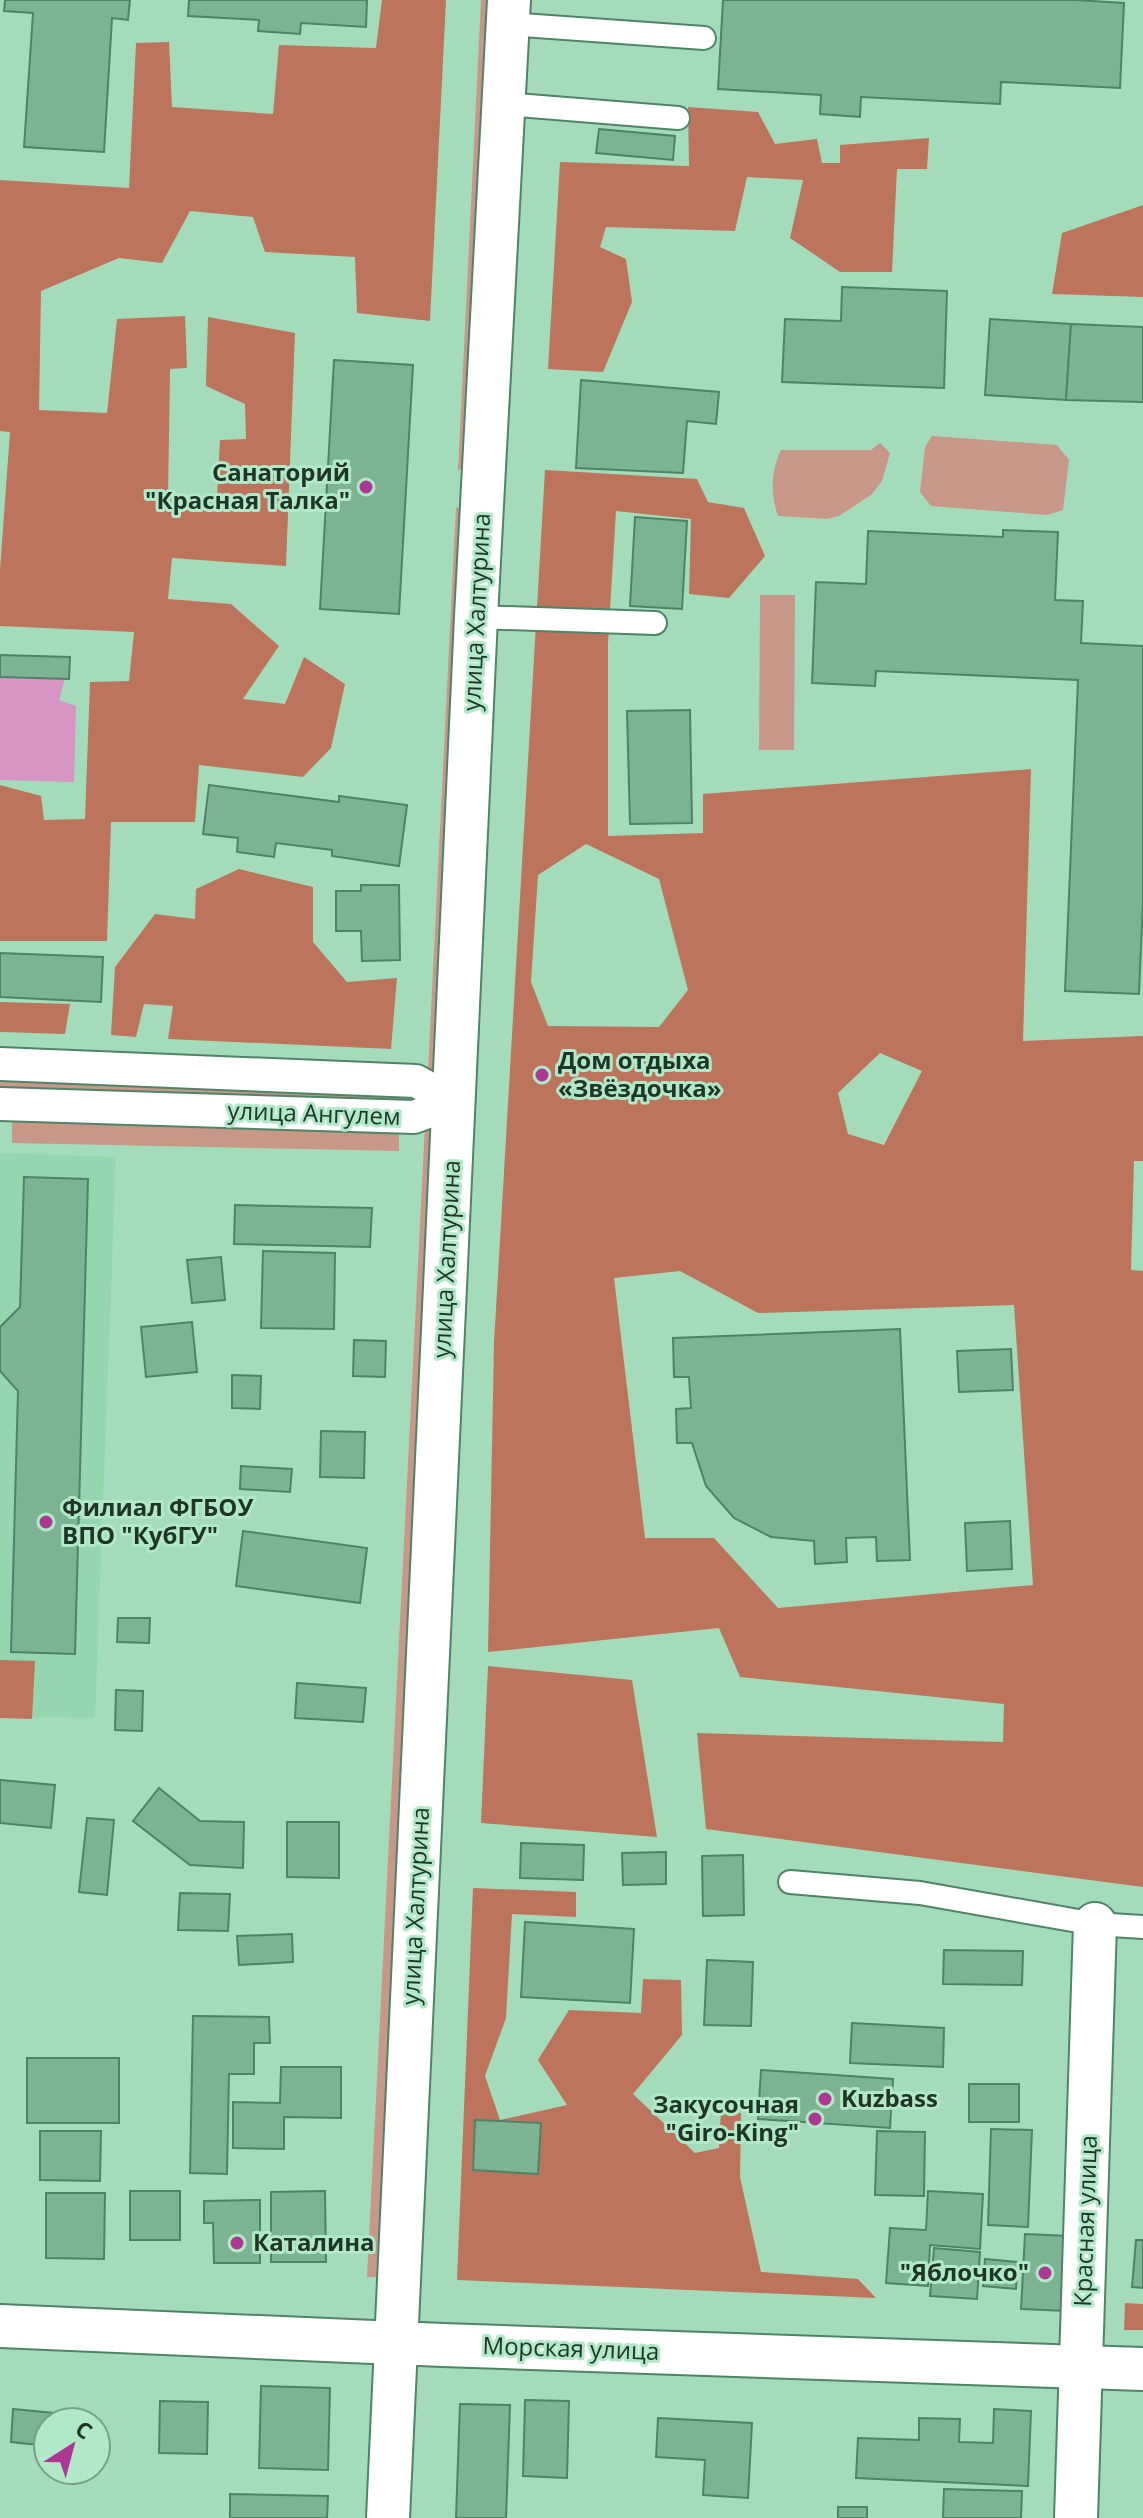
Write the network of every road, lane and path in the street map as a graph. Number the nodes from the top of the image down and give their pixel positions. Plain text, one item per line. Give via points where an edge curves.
1 (509, 12) edge
2 (704, 38) dead end
3 (504, 104) junction
4 (678, 118) dead end
5 (476, 617) junction
6 (655, 623) dead end
7 (0, 1064) edge
8 (454, 1102) junction
9 (0, 1104) edge
10 (790, 1882) dead end
11 (1095, 1924) junction
12 (1143, 1927) edge
13 (0, 2326) edge
14 (395, 2343) junction
15 (1080, 2366) junction
16 (1143, 2369) edge
17 (388, 2518) edge
18 (1076, 2518) edge

1 - 2 lane
1 - 3 street, улица Халтурина
3 - 4 lane
3 - 5 street, улица Халтурина
5 - 6 lane
5 - 8 street, улица Халтурина
7 - 8 street, улица Ангулем via 416,1081
8 - 9 street, улица Ангулем via 414,1117
8 - 14 street, улица Халтурина
10 - 11 lane via 920,1893
11 - 12 lane
11 - 15 street, Красная улица
13 - 14 street, Морская улица
14 - 15 street, Морская улица
14 - 17 street, улица Халтурина
15 - 16 street, Морская улица
15 - 18 street, Красная улица

